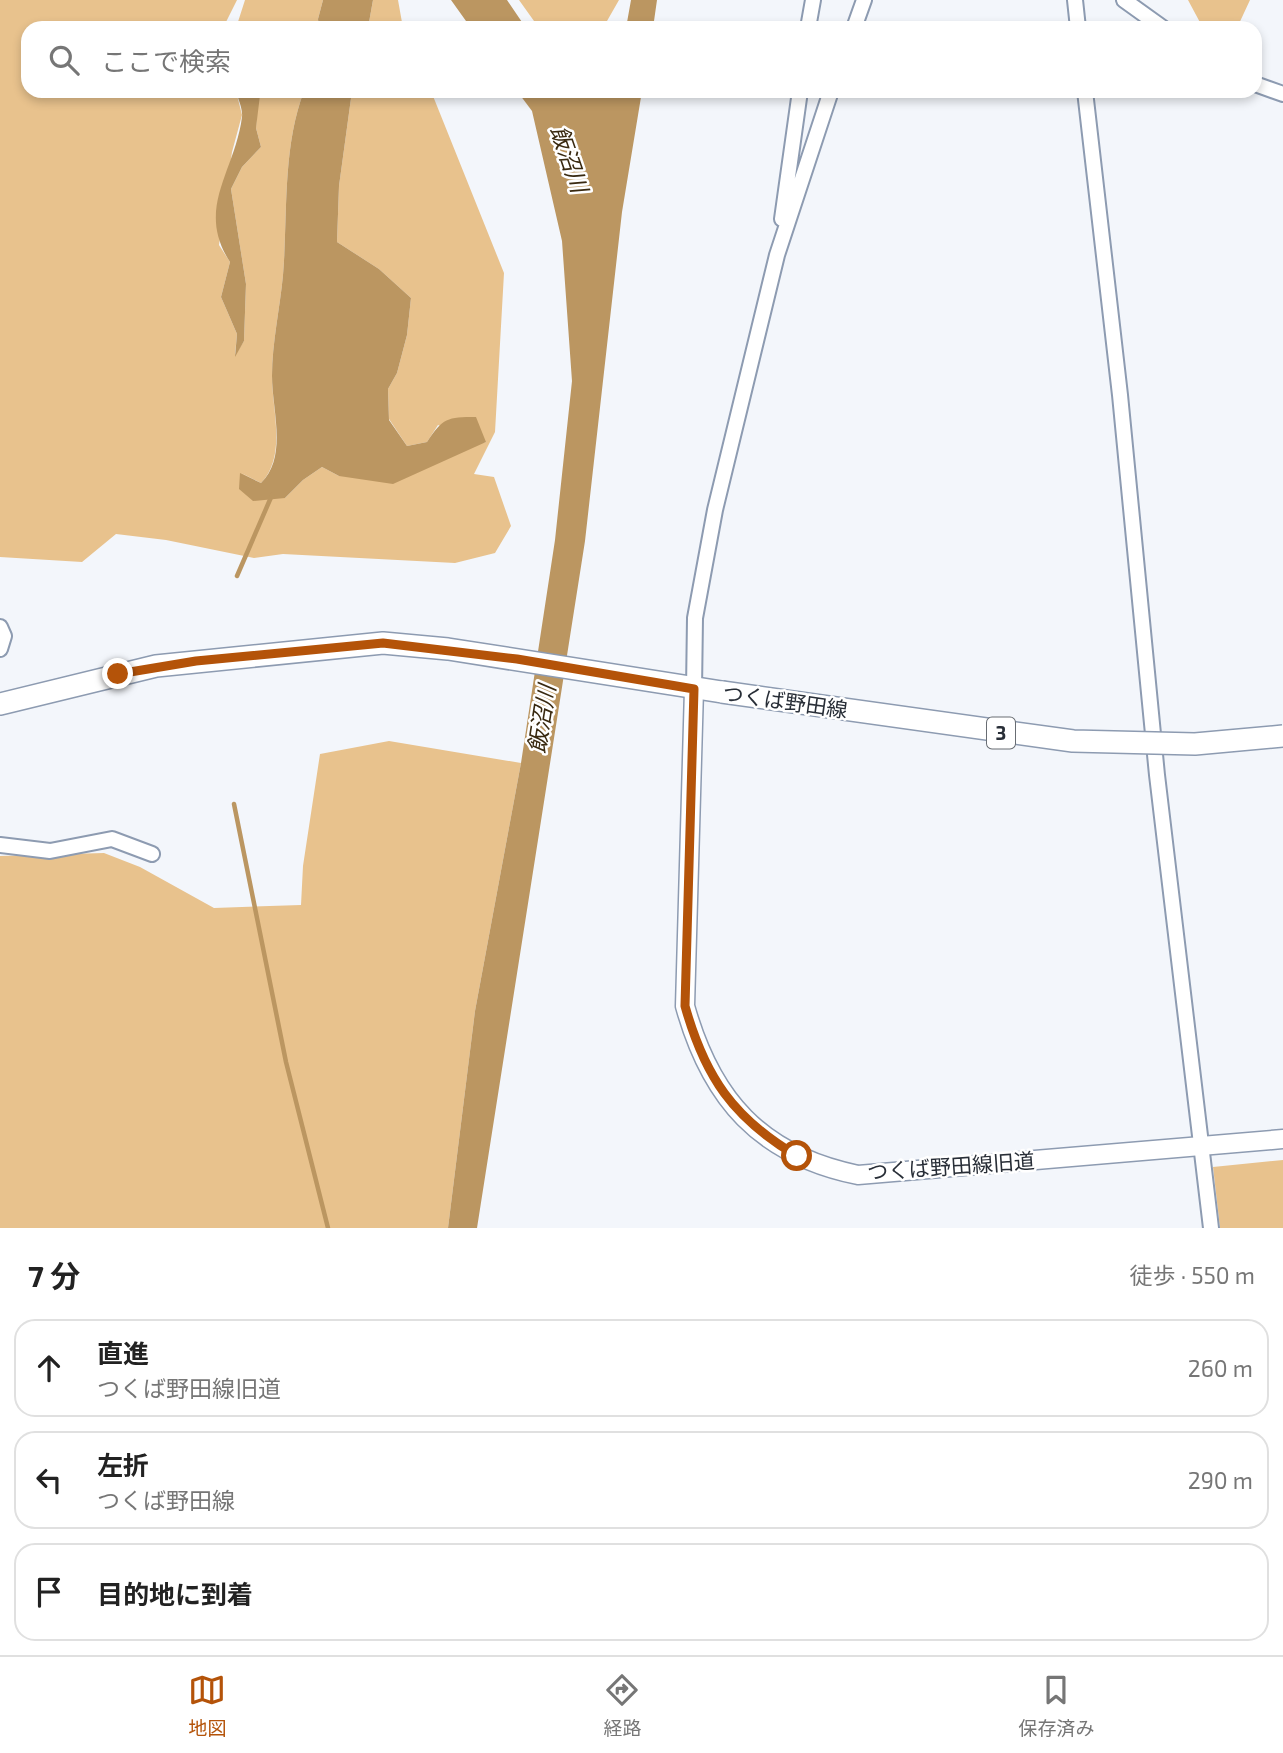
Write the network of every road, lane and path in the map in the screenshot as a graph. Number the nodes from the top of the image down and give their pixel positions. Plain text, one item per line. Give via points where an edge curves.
1 (813, 0) edge
2 (864, 0) edge
3 (1075, 0) edge
4 (1124, 0) edge
5 (809, 21) edge
6 (856, 21) edge
7 (1077, 21) edge
8 (1153, 21) edge
9 (1262, 86) edge
10 (1283, 94) edge
11 (799, 98) edge
12 (829, 98) edge
13 (1087, 98) edge
14 (777, 255) junction
15 (0, 627) edge
16 (0, 649) edge
17 (694, 689) junction
18 (0, 704) edge
19 (1283, 736) edge
20 (0, 845) edge
21 (152, 854) dead end
22 (1283, 1139) edge
23 (1202, 1146) junction
24 (1212, 1228) edge

1 - 5 street
2 - 6 street
3 - 7 street
4 - 8 street
9 - 10 street
11 - 14 street
12 - 14 street
13 - 23 street via 1157,775
14 - 17 street via 712,523 695,618
15 - 16 street via 4,636
17 - 18 main road, つくば野田線 / 3 via 414,645 354,644 156,666
17 - 19 main road, つくば野田線 / 3, bridge via 1073,741 1195,744
17 - 23 street, つくば野田線旧道 via 685,1006 708,1071 750,1123 797,1156 822,1168 858,1175
20 - 21 street via 50,851 112,839
22 - 23 street, つくば野田線旧道
23 - 24 street

